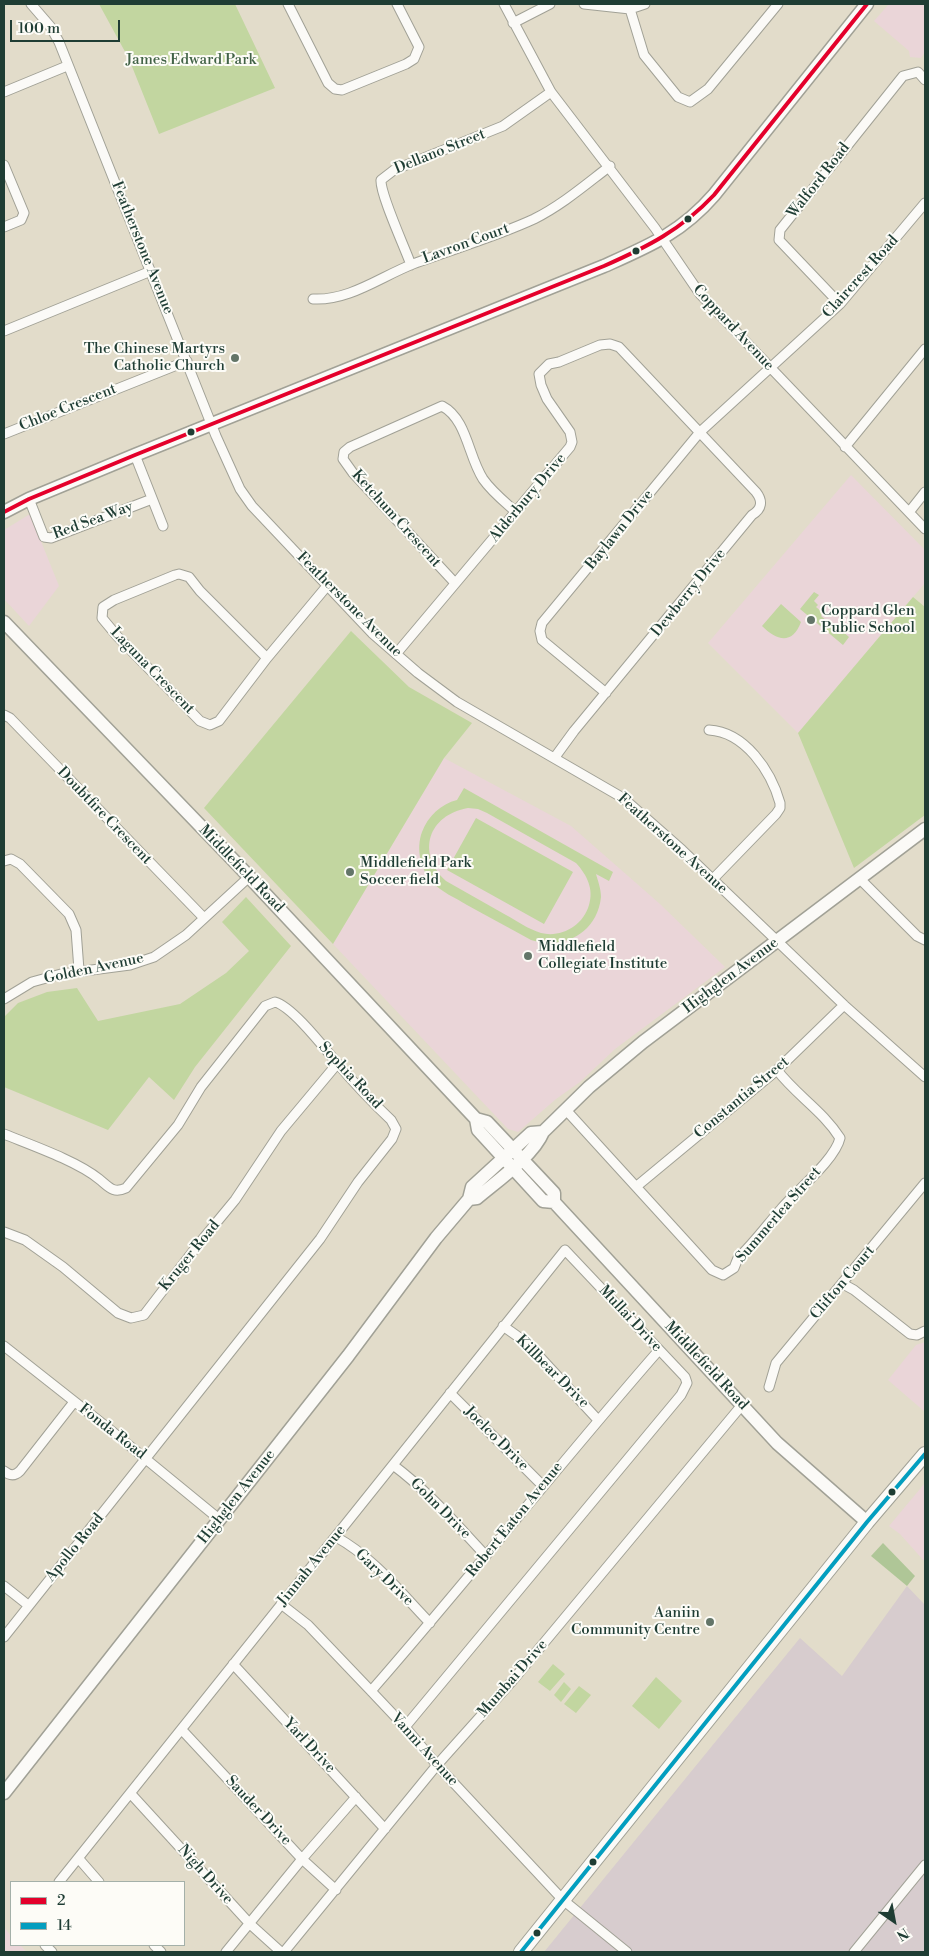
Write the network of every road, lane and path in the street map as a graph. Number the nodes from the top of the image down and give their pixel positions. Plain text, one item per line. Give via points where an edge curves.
1 (31, 4) edge
2 (288, 4) edge
3 (397, 4) edge
4 (504, 4) edge
5 (550, 4) edge
6 (584, 4) edge
7 (645, 4) edge
8 (778, 4) edge
9 (867, 4) edge
10 (630, 9) junction
11 (513, 23) junction
12 (67, 66) junction
13 (925, 80) edge
14 (4, 92) edge
15 (551, 92) junction
16 (4, 165) edge
17 (610, 166) junction
18 (925, 203) edge
19 (4, 227) edge
20 (662, 239) junction
21 (411, 265) junction
22 (152, 271) junction
23 (313, 299) dead end
24 (840, 304) junction
25 (4, 331) edge
26 (925, 349) edge
27 (188, 361) junction
28 (770, 368) junction
29 (212, 424) junction
30 (700, 432) junction
31 (4, 434) edge
32 (845, 447) junction
33 (135, 456) junction
34 (925, 492) edge
35 (152, 498) junction
36 (29, 499) junction
37 (910, 511) junction
38 (4, 512) edge
39 (516, 512) junction
40 (163, 526) dead end
41 (925, 529) edge
42 (455, 583) junction
43 (327, 586) junction
44 (4, 622) edge
45 (396, 654) junction
46 (267, 658) junction
47 (606, 693) junction
48 (4, 715) edge
49 (709, 730) dead end
50 (555, 758) junction
51 (925, 829) edge
52 (4, 861) edge
53 (249, 877) junction
54 (713, 879) junction
55 (860, 879) junction
56 (204, 918) junction
57 (925, 940) edge
58 (777, 942) junction
59 (79, 970) junction
60 (4, 999) edge
61 (844, 1005) junction
62 (337, 1064) junction
63 (777, 1070) junction
64 (924, 1074) edge
65 (566, 1110) junction
66 (543, 1132) junction
67 (4, 1134) edge
68 (508, 1153) junction
69 (517, 1163) junction
70 (925, 1184) edge
71 (637, 1186) junction
72 (469, 1199) junction
73 (4, 1232) edge
74 (565, 1250) joint
75 (843, 1284) junction
76 (503, 1326) junction
77 (925, 1331) edge
78 (4, 1346) edge
79 (659, 1350) junction
80 (769, 1387) dead end
81 (450, 1393) junction
82 (74, 1402) junction
83 (742, 1405) junction
84 (598, 1420) junction
85 (925, 1454) edge
86 (145, 1458) junction
87 (393, 1465) junction
88 (4, 1472) edge
89 (543, 1486) junction
90 (219, 1519) junction
91 (867, 1522) junction
92 (336, 1537) junction
93 (486, 1556) junction
94 (4, 1586) edge
95 (281, 1604) junction
96 (28, 1605) junction
97 (430, 1623) junction
98 (4, 1636) edge
99 (233, 1664) junction
100 (371, 1691) junction
101 (405, 1727) junction
102 (182, 1730) junction
103 (437, 1766) junction
104 (4, 1793) edge
105 (131, 1794) junction
106 (356, 1796) junction
107 (385, 1829) junction
108 (79, 1859) junction
109 (302, 1859) junction
110 (925, 1865) edge
111 (60, 1881) edge
112 (98, 1881) edge
113 (336, 1890) junction
114 (563, 1900) junction
115 (250, 1924) junction
116 (226, 1952) edge
117 (282, 1952) edge
118 (520, 1952) edge
119 (627, 1952) edge
120 (854, 1952) edge

1 - 12 street, Featherstone Avenue via 50,26
2 - 3 street via 328,83 342,90 414,59 419,47
4 - 11 street, Coppard Avenue
5 - 11 street
6 - 10 street
7 - 10 street
8 - 10 street via 708,89 690,102 678,97 644,55
9 - 20 street via 714,195 685,224
11 - 15 street, Coppard Avenue
12 - 14 street
12 - 22 street, Featherstone Avenue
13 - 24 street, Walford Road via 918,72 902,76 780,230 779,240
15 - 17 street, Coppard Avenue
15 - 21 street, Dellano Street via 503,126 394,170 381,180 386,203
16 - 19 street via 24,213 21,220
17 - 20 street, Coppard Avenue
17 - 21 street, Lavron Court via 563,202 534,219
18 - 24 street, Claircrest Road
20 - 28 street, Coppard Avenue via 700,294
20 - 29 street via 604,266
21 - 23 street, Lavron Court via 364,288 326,300
22 - 25 street
22 - 27 street, Featherstone Avenue
24 - 28 street, Claircrest Road
26 - 32 street
27 - 29 street, Featherstone Avenue
27 - 31 street, Chloe Crescent
28 - 30 street, Baylawn Drive
28 - 32 street, Coppard Avenue
29 - 33 street
29 - 43 street, Featherstone Avenue via 240,489 252,506
30 - 39 street, Alderbury Drive via 615,344 600,345 550,364 539,374 540,385 570,432 572,442
30 - 47 street, Dewberry Drive via 756,492 761,504 758,512 752,515
30 - 47 street, Baylawn Drive via 542,623 542,640
32 - 37 street, Coppard Avenue
33 - 35 street
33 - 36 street
34 - 37 street
35 - 36 street, Red Sea Way via 51,538 44,537
35 - 40 street
36 - 38 street
37 - 41 street, Coppard Avenue
39 - 42 street, Alderbury Drive
39 - 42 street, Ketchum Crescent via 482,477 454,413 442,406 344,452 343,459 353,473
42 - 45 street, Alderbury Drive
43 - 45 street, Featherstone Avenue
43 - 46 street, Laguna Crescent
44 - 53 street, Middlefield Road
45 - 50 street, Featherstone Avenue via 457,702
46 - 46 street, Laguna Crescent via 184,575 175,575 103,607 102,618 107,624 206,725 220,721
47 - 50 street, Dewberry Drive
48 - 56 street, Doubtfire Crescent
49 - 54 street via 722,731 752,752 780,803 776,814
50 - 54 street, Featherstone Avenue via 624,798
51 - 55 street, Highglen Avenue
52 - 59 street via 11,859 20,864 69,914 76,930
53 - 56 street, Golden Avenue
53 - 68 street, Middlefield Road via 476,1120 478,1130
54 - 58 street, Featherstone Avenue
55 - 57 street via 917,936
55 - 58 street, Highglen Avenue
56 - 59 street, Golden Avenue via 154,957 130,964
58 - 61 street, Featherstone Avenue
58 - 65 street, Highglen Avenue via 643,1042 588,1087
59 - 60 street, Golden Avenue via 32,982
61 - 63 street, Constantia Street
61 - 64 street, Featherstone Avenue
62 - 67 street, Sophia Road via 288,1010 278,1003 270,1003 204,1082 178,1125 144,1168 131,1184 119,1191 64,1159
62 - 73 street, Kruger Road via 281,1131 234,1200 141,1317 131,1318 118,1312 25,1240
62 - 86 street, Sophia Road via 392,1120 396,1129 394,1135 314,1247
63 - 71 street, Constantia Street
63 - 71 street, Summerlea Street via 827,1120 840,1138 829,1158 738,1258 734,1268 723,1275 712,1270
65 - 66 street, Highglen Avenue
65 - 71 street, Summerlea Street
66 - 68 street, Highglen Avenue via 531,1133
66 - 69 street, Highglen Avenue via 539,1141
68 - 69 street, Middlefield Road
68 - 72 street, Highglen Avenue via 472,1187
69 - 72 street, Highglen Avenue via 477,1198
69 - 83 street, Middlefield Road via 554,1193 554,1202
70 - 75 street, Clifton Court
72 - 90 street, Highglen Avenue
74 - 76 street, Jinnah Avenue
74 - 79 street, Mullai Drive
75 - 77 street via 910,1334
75 - 80 street, Clifton Court via 776,1363
76 - 81 street, Jinnah Avenue
76 - 84 street, Killbear Drive via 527,1343
78 - 82 street, Fonda Road
79 - 84 street, Robert Eaton Avenue
79 - 101 street, Mullai Drive via 685,1377 684,1390
81 - 87 street, Jinnah Avenue
81 - 89 street, Joelco Drive
82 - 86 street, Fonda Road
82 - 88 street via 16,1475
83 - 91 street, Middlefield Road via 777,1443
83 - 103 street, Mumbai Drive via 513,1680
84 - 89 street, Robert Eaton Avenue
85 - 91 main road
86 - 90 street, Fonda Road
86 - 96 street, Apollo Road
87 - 92 street, Jinnah Avenue
87 - 93 street, Gohn Drive
89 - 93 street, Robert Eaton Avenue
90 - 104 street, Highglen Avenue
91 - 114 main road
92 - 95 street, Jinnah Avenue
92 - 97 street, Gary Drive via 375,1566
93 - 97 street, Robert Eaton Avenue
94 - 96 street
95 - 99 street, Jinnah Avenue
95 - 100 street, Vanni Avenue via 308,1625
96 - 98 street, Apollo Road
97 - 100 street, Robert Eaton Avenue
99 - 102 street, Jinnah Avenue
99 - 106 street, Yarl Drive
100 - 101 street, Vanni Avenue
101 - 103 street, Vanni Avenue
102 - 105 street, Jinnah Avenue
102 - 109 street, Sauder Drive
103 - 107 street, Mumbai Drive
103 - 114 street, Vanni Avenue
105 - 108 street, Jinnah Avenue
105 - 115 street, Nigh Drive
106 - 107 street, Yarl Drive
106 - 109 street
107 - 113 street, Mumbai Drive
108 - 111 street, Jinnah Avenue
108 - 112 street
109 - 113 street, Sauder Drive
109 - 115 street
110 - 120 street
113 - 117 street, Mumbai Drive
114 - 118 main road
114 - 119 street, Vanni Avenue
115 - 116 street
115 - 117 street, Nigh Drive

